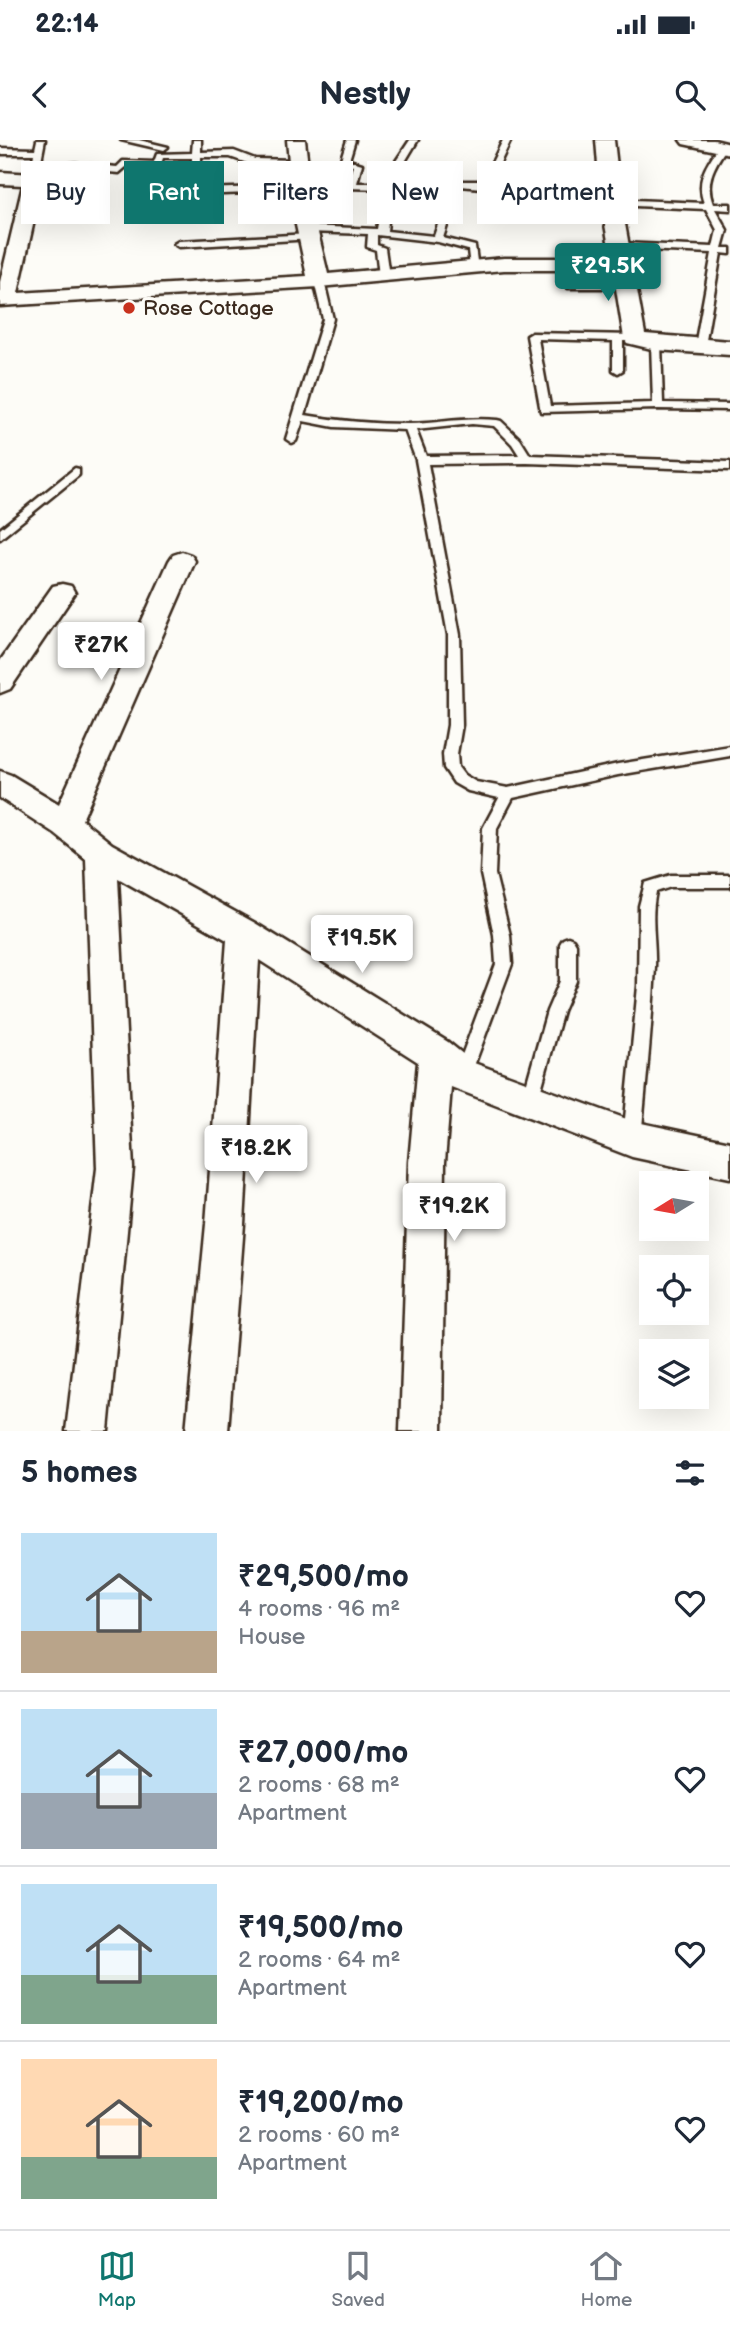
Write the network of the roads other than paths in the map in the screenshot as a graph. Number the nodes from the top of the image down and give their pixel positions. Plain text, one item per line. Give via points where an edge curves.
1 (41, 140) edge
2 (125, 140) edge
3 (197, 140) edge
4 (296, 140) edge
5 (351, 140) edge
6 (414, 140) edge
7 (508, 140) edge
8 (605, 140) edge
9 (689, 140) edge
10 (164, 147) dead end
11 (727, 148) edge
12 (0, 151) edge
13 (38, 152) junction
14 (196, 154) junction
15 (36, 161) edge
16 (251, 161) edge
17 (297, 161) edge
18 (344, 161) edge
19 (401, 161) edge
20 (498, 161) edge
21 (607, 161) edge
22 (353, 163) edge
23 (110, 169) edge
24 (21, 176) edge
25 (0, 178) edge
26 (353, 180) edge
27 (477, 184) edge
28 (238, 188) edge
29 (638, 203) edge
30 (709, 206) junction
31 (730, 207) edge
32 (22, 224) edge
33 (306, 224) edge
34 (382, 224) edge
35 (615, 224) edge
36 (308, 233) junction
37 (373, 233) junction
38 (439, 239) junction
39 (179, 244) dead end
40 (717, 250) junction
41 (730, 251) edge
42 (623, 265) junction
43 (475, 267) junction
44 (384, 276) junction
45 (319, 281) junction
46 (571, 286) dead end
47 (3, 300) edge
48 (627, 338) junction
49 (656, 343) junction
50 (700, 345) junction
51 (730, 348) edge
52 (618, 370) dead end
53 (658, 407) junction
54 (730, 407) edge
55 (300, 416) junction
56 (408, 427) junction
57 (292, 439) dead end
58 (527, 459) junction
59 (422, 460) junction
60 (730, 466) edge
61 (75, 472) dead end
62 (0, 536) edge
63 (182, 561) dead end
64 (62, 593) dead end
65 (0, 682) edge
66 (730, 751) edge
67 (0, 783) edge
68 (508, 794) junction
69 (65, 824) junction
70 (101, 853) junction
71 (730, 881) edge
72 (244, 933) junction
73 (568, 944) dead end
74 (449, 1065) junction
75 (530, 1100) junction
76 (632, 1139) junction
77 (730, 1160) edge
78 (87, 1431) edge
79 (207, 1431) edge
80 (421, 1431) edge

1 - 13 lane
2 - 10 lane
3 - 14 lane
4 - 17 street
5 - 18 lane
6 - 19 lane
7 - 20 lane
8 - 21 street
9 - 11 street
11 - 30 lane via 707,170 703,193
12 - 13 lane
13 - 15 lane
14 - 16 lane via 234,154
14 - 23 lane via 160,156 157,165 124,164 119,170
14 - 28 lane via 196,192
22 - 26 lane via 358,164
24 - 25 street
27 - 38 lane via 456,183
29 - 30 lane
30 - 31 lane
30 - 40 lane via 722,230
32 - 47 street
33 - 36 street
34 - 37 lane via 382,231
35 - 42 street
36 - 37 lane
36 - 39 lane
36 - 45 street
37 - 38 lane
37 - 44 lane via 372,247 380,248
38 - 43 lane via 472,248
40 - 41 lane
40 - 42 lane
40 - 50 lane
42 - 43 street
42 - 46 lane
42 - 48 street
43 - 44 street
44 - 45 street
45 - 47 street
45 - 55 lane via 328,319
48 - 49 street
48 - 52 lane
48 - 53 lane via 532,336 545,410
49 - 50 street
49 - 53 lane
50 - 51 street
53 - 54 lane
55 - 56 lane via 334,424
55 - 57 lane
56 - 58 lane via 498,423
56 - 59 lane
58 - 59 lane
58 - 60 lane
59 - 68 lane via 454,635 451,768 473,787
61 - 62 lane
63 - 69 street
64 - 65 street
66 - 68 lane via 644,763
67 - 69 street
68 - 74 lane via 490,828 488,874 504,964
69 - 70 street
70 - 72 street
70 - 78 street via 115,1168
71 - 76 lane via 671,881 650,888
72 - 74 street
72 - 79 street
73 - 75 lane via 568,981
74 - 75 street
74 - 80 street via 427,1162
75 - 76 street
76 - 77 street

